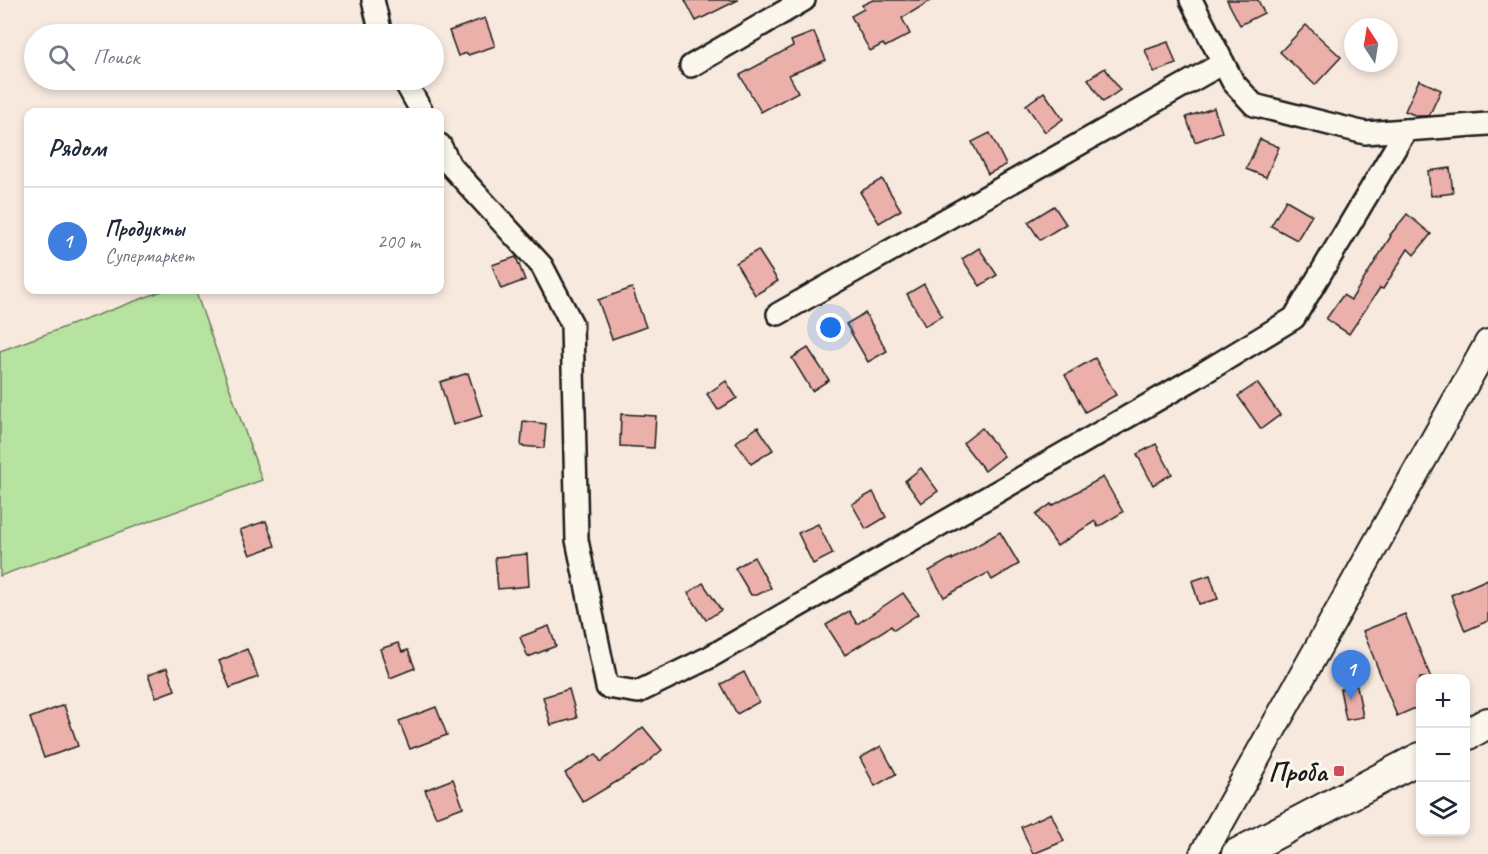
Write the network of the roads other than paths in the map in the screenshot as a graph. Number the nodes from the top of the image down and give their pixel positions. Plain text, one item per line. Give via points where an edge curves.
1 (373, 0) edge
2 (804, 0) edge
3 (1191, 0) edge
4 (379, 24) edge
5 (1223, 63) junction
6 (691, 66) dead end
7 (410, 90) edge
8 (420, 108) edge
9 (1488, 124) edge
10 (1406, 130) junction
11 (444, 153) edge
12 (778, 314) dead end
13 (1488, 343) edge
14 (1488, 723) edge
15 (1470, 733) edge
16 (1416, 760) edge
17 (1203, 854) edge
18 (1237, 854) edge

1 - 4 street
2 - 6 street
3 - 5 street
5 - 10 street via 1233,82 1254,105 1365,133
5 - 12 street
7 - 8 street
9 - 10 street
10 - 11 street via 1294,318 708,658 638,692 607,687 577,540 572,324 542,266 450,165
13 - 17 street
14 - 15 main road
16 - 18 main road

